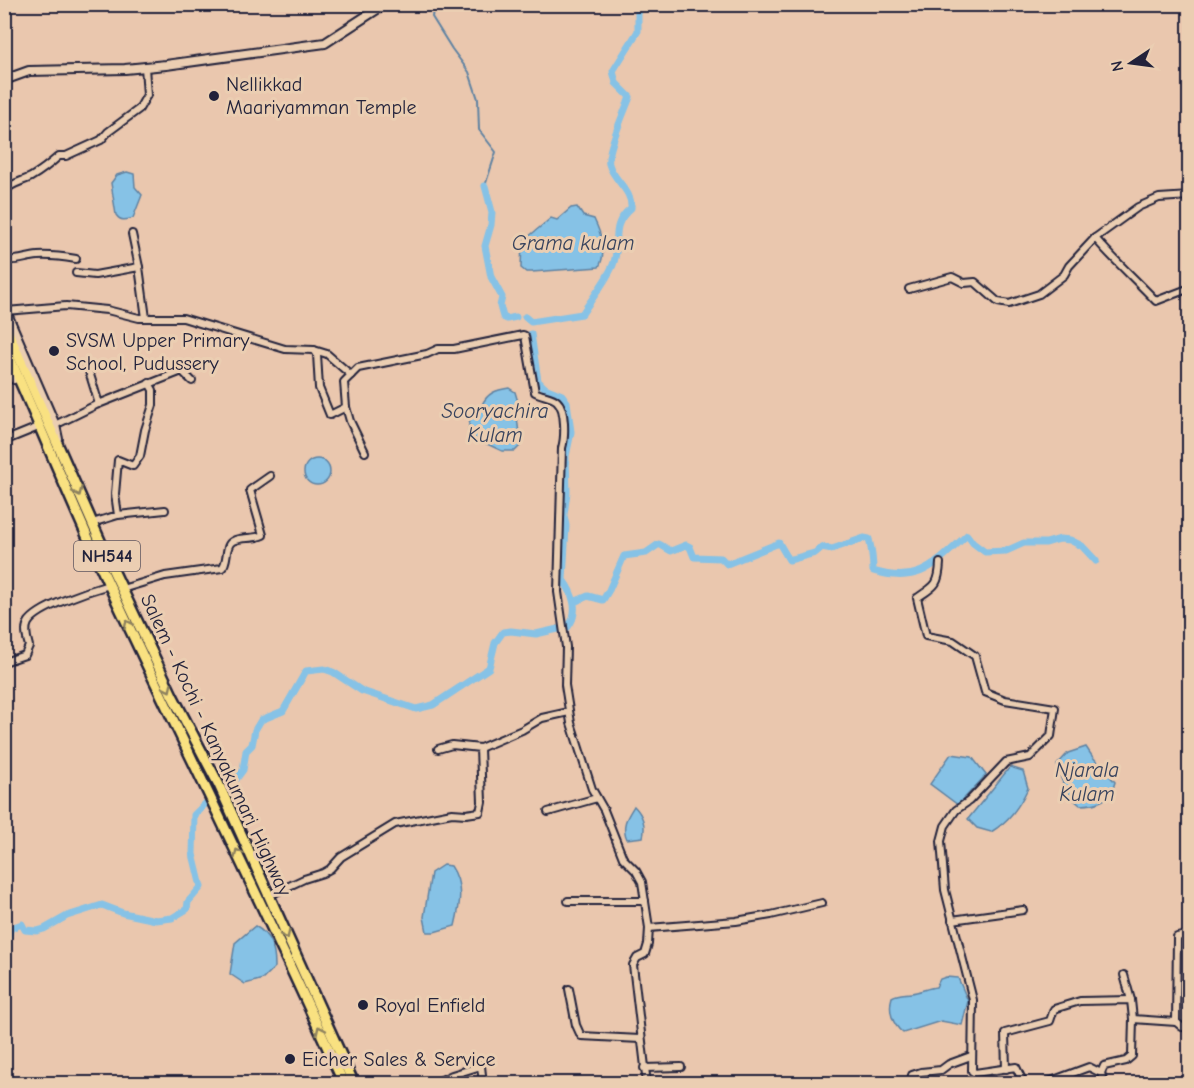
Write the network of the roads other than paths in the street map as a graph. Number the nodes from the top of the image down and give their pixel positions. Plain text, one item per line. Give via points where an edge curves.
1 (385, 4) edge
2 (145, 67) junction
3 (4, 80) edge
4 (4, 191) edge
5 (1190, 196) edge
6 (132, 234) dead end
7 (1095, 238) junction
8 (76, 259) dead end
9 (4, 261) edge
10 (139, 267) junction
11 (76, 273) dead end
12 (1190, 288) edge
13 (909, 289) dead end
14 (5, 309) edge
15 (146, 318) junction
16 (4, 323) edge
17 (4, 345) edge
18 (314, 350) junction
19 (4, 358) edge
20 (87, 365) dead end
21 (351, 375) junction
22 (192, 381) dead end
23 (149, 383) junction
24 (99, 404) junction
25 (346, 407) junction
26 (55, 425) junction
27 (36, 428) junction
28 (4, 441) edge
29 (365, 452) dead end
30 (61, 454) junction
31 (270, 476) dead end
32 (165, 510) dead end
33 (118, 515) junction
34 (92, 523) junction
35 (940, 563) dead end
36 (107, 580) junction
37 (122, 589) junction
38 (4, 662) edge
39 (569, 712) junction
40 (480, 748) junction
41 (438, 749) dead end
42 (597, 798) junction
43 (548, 812) dead end
44 (268, 896) junction
45 (568, 901) dead end
46 (645, 901) junction
47 (822, 903) dead end
48 (1023, 910) dead end
49 (952, 920) junction
50 (649, 928) junction
51 (1190, 934) edge
52 (1124, 975) dead end
53 (570, 988) dead end
54 (1131, 1000) junction
55 (1133, 1019) junction
56 (1176, 1022) junction
57 (1190, 1028) edge
58 (640, 1039) junction
59 (971, 1056) junction
60 (681, 1067) dead end
61 (644, 1068) junction
62 (1006, 1069) junction
63 (1101, 1073) junction
64 (344, 1083) edge
65 (354, 1083) edge
66 (433, 1083) edge
67 (483, 1083) edge
68 (647, 1083) edge
69 (910, 1083) edge
70 (1024, 1083) edge
71 (1042, 1083) edge
72 (1104, 1083) edge

1 - 2 street via 325,43
2 - 3 street via 29,71
2 - 4 street via 147,95 139,109 101,140 59,156 46,168
5 - 7 street via 1159,198 1138,207
6 - 10 street
7 - 12 street via 1156,301
7 - 13 street via 1058,282 1039,294 1009,304 998,302 975,282 964,283 952,276
8 - 9 street via 38,256
10 - 11 street via 95,275
10 - 15 street
14 - 15 street via 76,307
14 - 26 street
15 - 18 street via 183,318 285,349
16 - 30 highway, Salem - Kochi - Kanyakumari Highway / NH544
17 - 36 highway, Salem - Kochi - Kanyakumari Highway / NH544
18 - 21 street via 327,354
18 - 25 street via 319,388 328,412 332,415
19 - 27 street
20 - 24 street
21 - 25 street via 344,382
21 - 39 street via 357,368 438,349 525,336 535,392 557,401 565,434 558,592
22 - 23 street via 182,371
23 - 24 street
23 - 33 street via 153,405 140,456 133,465 118,460
24 - 26 street
25 - 29 street
26 - 30 street
27 - 28 street
27 - 36 street
30 -> 34 highway, Salem - Kochi - Kanyakumari Highway / NH544
31 - 37 street via 250,490 262,535 228,544 222,568 165,576
32 - 33 street
33 - 34 street
34 - 37 highway, Salem - Kochi - Kanyakumari Highway / NH544
35 - 49 street via 936,585 917,598 926,636 953,641 975,656 984,692 1005,700 1055,708 1051,736 1041,747 1030,757 1006,762 956,810 945,826 941,858
36 - 38 street via 38,613 28,623 29,646 25,655
64 -> 36 highway, Salem - Kochi - Kanyakumari Highway / NH544
37 -> 44 highway, Salem - Kochi - Kanyakumari Highway / NH544 via 179,711 219,785
39 - 40 street via 542,718
39 - 42 street
40 - 41 street via 452,745
40 - 44 street via 480,812 394,824 341,856 323,873
42 - 43 street
42 - 46 street via 623,858 642,882
44 -> 65 highway, Salem - Kochi - Kanyakumari Highway / NH544
45 - 46 street
46 - 50 street
47 - 50 street via 736,921
48 - 49 street
49 - 59 street via 973,1000
50 - 58 street via 645,954 633,965
51 - 56 street via 1177,937
52 - 54 street
53 - 58 street via 581,1036
54 - 55 street
54 - 62 street via 1080,1001 1054,1009 1050,1021 1005,1033
55 - 56 street
55 - 63 street via 1132,1056 1104,1066
56 - 57 street
58 - 61 street
59 - 62 street via 975,1073
59 - 69 street via 941,1070 912,1075
60 - 61 street
61 - 68 street
62 - 70 street via 1016,1067
63 - 71 street via 1089,1067
63 - 72 street
66 - 67 street via 481,1066

